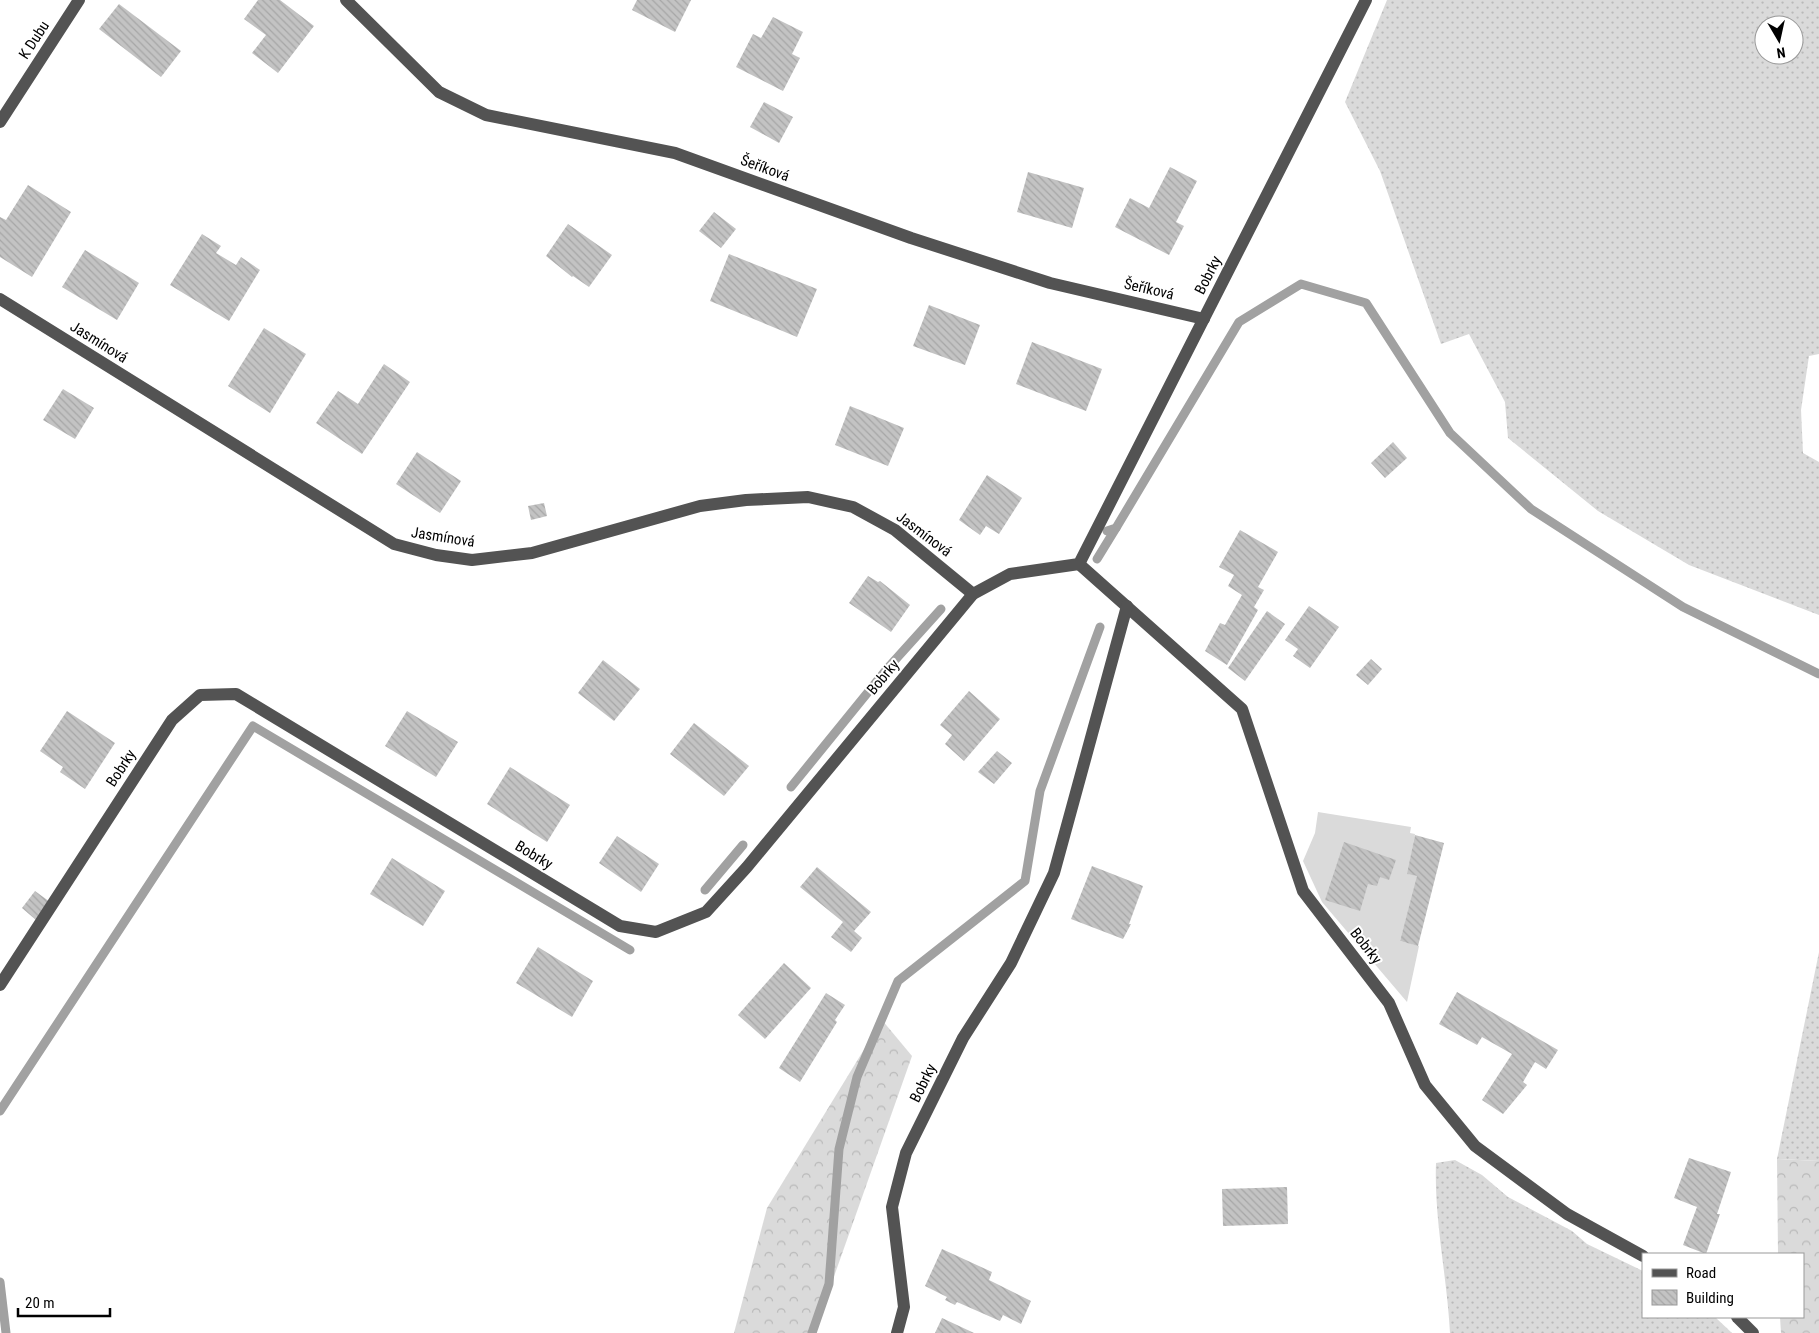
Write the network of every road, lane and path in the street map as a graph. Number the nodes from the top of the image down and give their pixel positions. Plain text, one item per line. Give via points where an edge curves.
1 (79, 0) edge
2 (346, 0) edge
3 (1366, 0) edge
4 (0, 122) edge
5 (0, 299) edge
6 (1204, 319) junction
7 (1079, 564) junction
8 (973, 594) junction
9 (1127, 606) junction
10 (0, 985) edge
11 (1642, 1255) edge
12 (1738, 1318) edge
13 (897, 1333) edge
14 (1753, 1333) edge

1 - 4 street, K Dubu
2 - 6 street, Šeříková via 439,92 486,115 675,153 911,238 1040,280
3 - 6 street, Bobrky
5 - 8 street, Jasmínová via 394,544 472,560 532,553 700,506 808,497 853,507 895,530
6 - 7 street, Bobrky
7 - 8 street, Bobrky via 1010,574
7 - 9 street, Bobrky
8 - 10 street, Bobrky via 706,912 656,932 620,926 236,694 200,694 172,720
9 - 11 street, Bobrky via 1242,709 1303,891 1389,1003 1425,1085 1475,1146 1567,1214
9 - 13 street, Bobrky via 1054,873 1011,964 963,1038 906,1153 892,1207 904,1308
12 - 14 street

